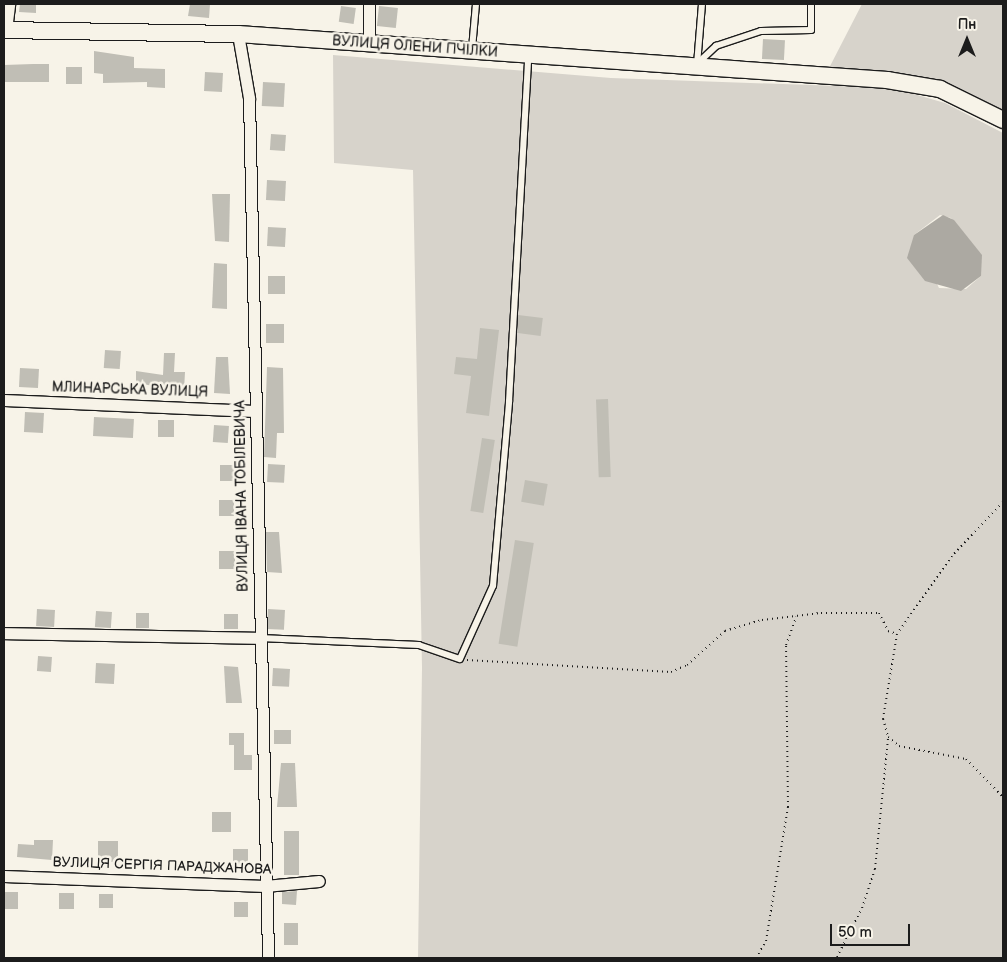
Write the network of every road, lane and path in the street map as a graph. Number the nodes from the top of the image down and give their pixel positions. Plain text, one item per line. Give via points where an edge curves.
1 (10, 4) edge
2 (368, 4) edge
3 (476, 4) edge
4 (702, 4) edge
5 (812, 4) edge
6 (5, 30) edge
7 (238, 34) junction
8 (369, 43) junction
9 (472, 52) junction
10 (529, 55) junction
11 (696, 67) junction
12 (1003, 120) edge
13 (4, 400) edge
14 (255, 411) junction
15 (1003, 502) edge
16 (797, 616) junction
17 (4, 633) edge
18 (898, 634) junction
19 (260, 638) junction
20 (460, 659) junction
21 (888, 737) junction
22 (1003, 797) edge
23 (4, 876) edge
24 (319, 881) dead end
25 (265, 886) junction
26 (268, 958) edge
27 (756, 958) edge
28 (812, 958) edge
29 (837, 958) edge

1 - 6 street
2 - 8 street
3 - 9 lane
4 - 11 lane
5 - 11 lane via 812,30 761,31 716,46
6 - 7 street, ВУЛИЦЯ ОЛЕНИ ПЧІЛКИ
7 - 8 street, ВУЛИЦЯ ОЛЕНИ ПЧІЛКИ
7 - 14 street, ВУЛИЦЯ ІВАНА ТОБІЛЕВИЧА via 249,98
8 - 9 street, ВУЛИЦЯ ОЛЕНИ ПЧІЛКИ
9 - 10 street, ВУЛИЦЯ ОЛЕНИ ПЧІЛКИ
10 - 11 street, ВУЛИЦЯ ОЛЕНИ ПЧІЛКИ
10 - 20 lane via 509,402 492,586
11 - 12 street, ВУЛИЦЯ ОЛЕНИ ПЧІЛКИ via 940,89
13 - 14 street, МЛИНАРСЬКА ВУЛИЦЯ
14 - 19 street, ВУЛИЦЯ ІВАНА ТОБІЛЕВИЧА
15 - 18 path via 952,556
16 - 18 path via 880,613 888,631
16 - 20 path via 725,630 687,665 671,672
16 - 27 path via 786,645 788,807 766,941
17 - 19 street
18 - 21 path via 884,709
19 - 20 lane via 419,645
19 - 25 street, ВУЛИЦЯ ІВАНА ТОБІЛЕВИЧА
21 - 22 path via 899,746 966,759
21 - 29 path via 875,869 862,908
23 - 25 street, ВУЛИЦЯ СЕРГІЯ ПАРАДЖАНОВА
24 - 25 street, ВУЛИЦЯ СЕРГІЯ ПАРАДЖАНОВА
25 - 26 street, ВУЛИЦЯ ІВАНА ТОБІЛЕВИЧА
28 - 29 path

